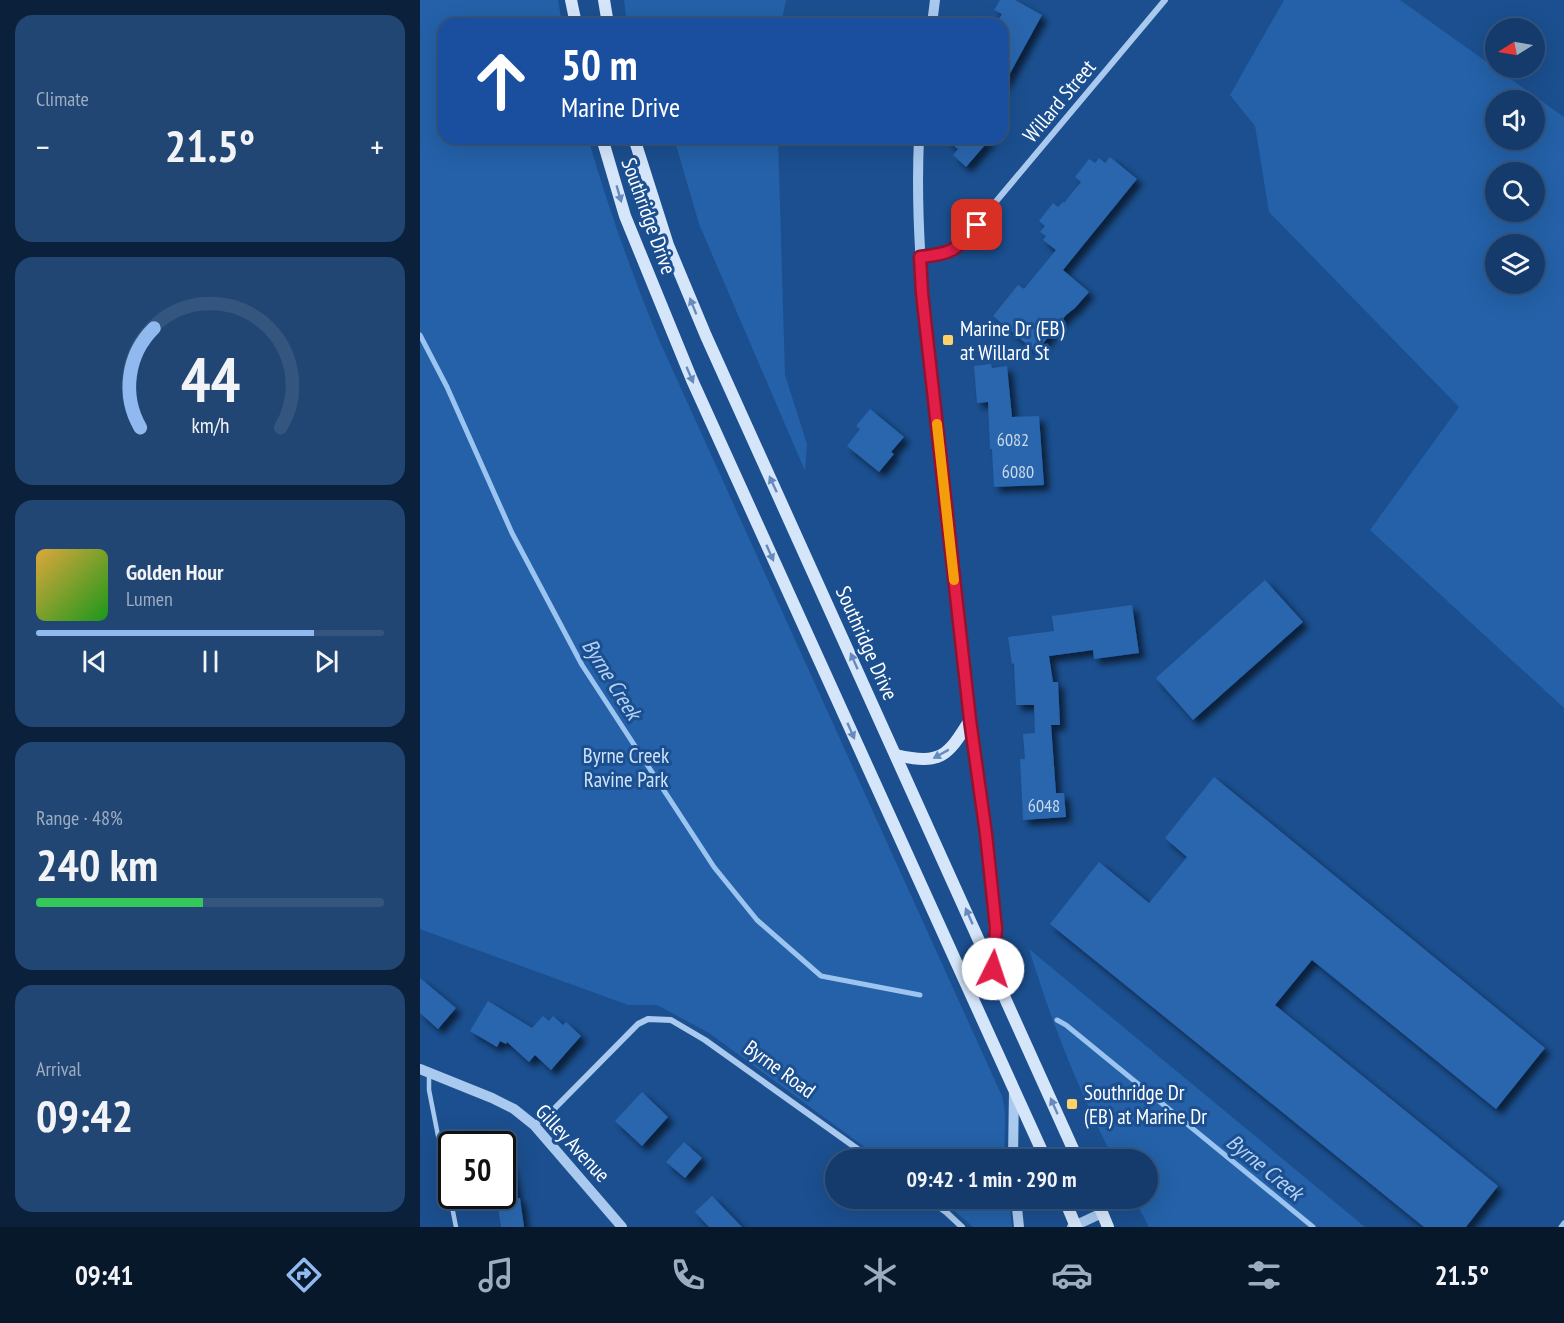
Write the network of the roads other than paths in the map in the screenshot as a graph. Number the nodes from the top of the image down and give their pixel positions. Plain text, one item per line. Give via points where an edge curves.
1 (571, 0) edge
2 (604, 0) edge
3 (935, 0) edge
4 (1165, 0) edge
5 (575, 18) edge
6 (607, 18) edge
7 (933, 18) edge
8 (604, 144) edge
9 (636, 144) edge
10 (919, 144) edge
11 (920, 257) junction
12 (970, 720) junction
13 (896, 755) junction
14 (986, 834) joint
15 (993, 969) junction
16 (424, 1071) edge
17 (1014, 1088) junction
18 (534, 1125) junction
19 (858, 1149) edge
20 (1014, 1149) edge
21 (1041, 1149) edge
22 (1073, 1149) edge
23 (942, 1209) edge
24 (1017, 1209) edge
25 (1068, 1209) edge
26 (1100, 1209) edge
27 (1102, 1213) junction
28 (1075, 1226) edge
29 (456, 1227) edge
30 (622, 1227) edge
31 (962, 1227) edge
32 (1019, 1227) edge
33 (1108, 1227) edge

1 - 5 main road
2 - 6 main road
3 - 7 street
4 - 11 street, Willard Street via 962,242 945,254
8 -> 17 main road, Southridge Drive via 625,216 692,380
13 -> 9 main road, Southridge Drive via 706,336 669,245
10 - 11 street
11 - 12 street
12 -> 13 main road via 954,745 941,756 918,760
12 - 14 street
15 -> 13 main road, Southridge Drive
14 - 15 main road via 996,928
22 -> 15 main road, Southridge Drive
16 - 18 street, Gilley Avenue via 492,1098
16 - 29 lane
17 - 20 street
17 - 21 main road, Southridge Drive
18 - 19 street, Byrne Road via 638,1024 661,1019 671,1020 705,1040
18 - 30 street, Gilley Avenue
23 - 31 street
24 - 32 street
25 - 28 main road
26 - 27 main road
27 - 28 street
27 - 33 main road

